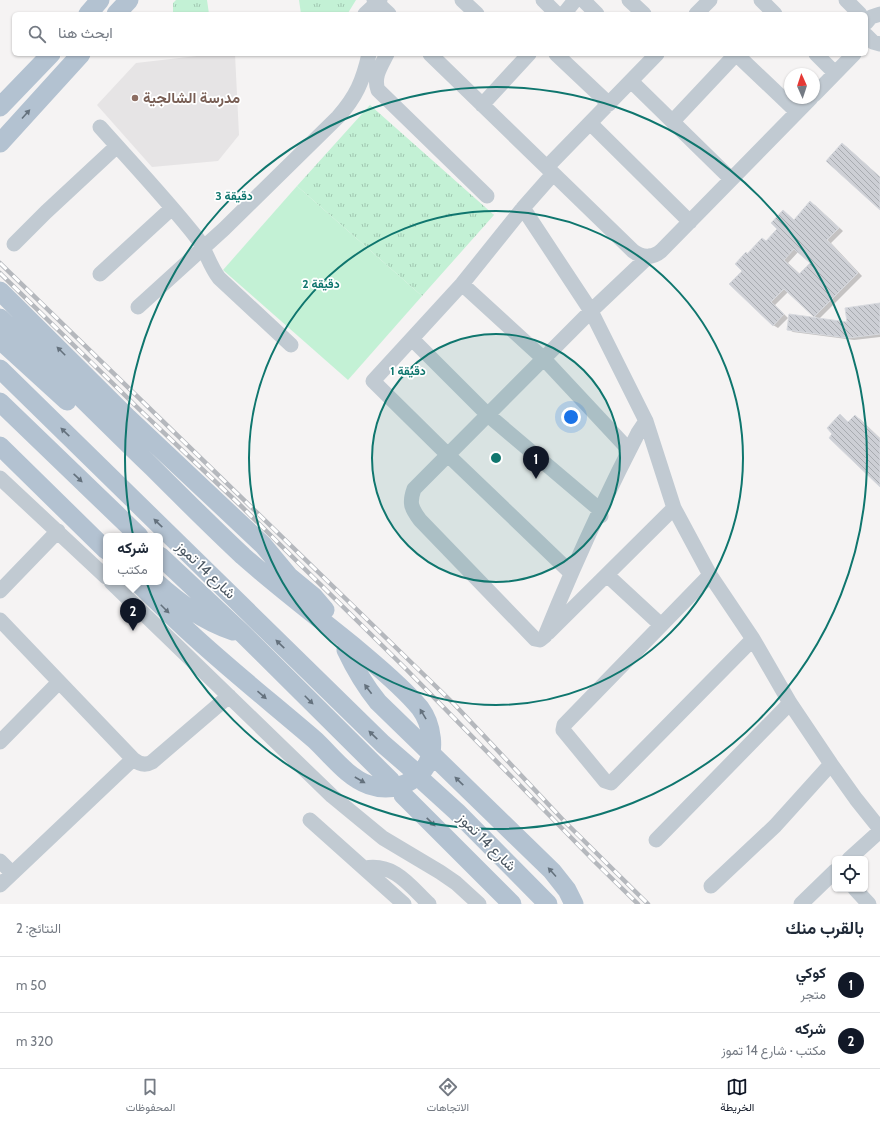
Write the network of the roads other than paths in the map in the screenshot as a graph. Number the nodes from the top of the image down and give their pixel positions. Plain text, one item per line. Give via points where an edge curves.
1 (100, 0) edge
2 (129, 0) edge
3 (462, 0) edge
4 (543, 0) edge
5 (575, 0) edge
6 (583, 0) edge
7 (629, 0) edge
8 (710, 0) edge
9 (761, 0) edge
10 (846, 0) edge
11 (377, 1) edge
12 (90, 12) edge
13 (118, 12) edge
14 (367, 12) edge
15 (387, 12) edge
16 (475, 12) edge
17 (555, 12) edge
18 (566, 12) edge
19 (595, 12) edge
20 (642, 12) edge
21 (698, 12) edge
22 (773, 12) edge
23 (856, 12) edge
24 (49, 56) edge
25 (79, 56) edge
26 (368, 56) edge
27 (386, 56) edge
28 (432, 56) edge
29 (524, 56) edge
30 (558, 56) edge
31 (734, 56) edge
32 (738, 56) edge
33 (818, 56) edge
34 (852, 56) edge
35 (648, 57) edge
36 (835, 73) junction
37 (631, 81) junction
38 (820, 89) edge
39 (609, 104) junction
40 (805, 104) edge
41 (482, 105) junction
42 (0, 107) edge
43 (797, 112) junction
44 (673, 121) junction
45 (590, 123) junction
46 (100, 128) dead end
47 (0, 142) edge
48 (117, 146) junction
49 (550, 170) junction
50 (732, 179) junction
51 (487, 196) dead end
52 (172, 208) junction
53 (523, 208) junction
54 (690, 222) junction
55 (14, 244) dead end
56 (203, 247) junction
57 (649, 256) junction
58 (100, 274) dead end
59 (462, 284) junction
60 (0, 291) edge
61 (138, 307) dead end
62 (591, 311) junction
63 (0, 318) edge
64 (412, 338) junction
65 (0, 340) edge
66 (291, 345) dead end
67 (544, 359) junction
68 (49, 366) junction
69 (0, 368) edge
70 (0, 402) edge
71 (488, 415) junction
72 (646, 421) junction
73 (0, 435) edge
74 (0, 446) edge
75 (629, 450) junction
76 (448, 455) junction
77 (0, 461) edge
78 (0, 478) edge
79 (169, 484) junction
80 (674, 508) junction
81 (601, 513) junction
82 (58, 531) junction
83 (104, 533) edge
84 (136, 533) edge
85 (103, 547) edge
86 (103, 550) edge
87 (163, 559) edge
88 (571, 573) junction
89 (103, 574) edge
90 (288, 575) junction
91 (607, 575) junction
92 (710, 575) junction
93 (114, 585) edge
94 (140, 585) edge
95 (159, 585) edge
96 (0, 591) edge
97 (325, 610) dead end
98 (0, 620) edge
99 (662, 625) junction
100 (243, 634) junction
101 (545, 636) junction
102 (753, 639) junction
103 (346, 650) dead end
104 (59, 682) junction
105 (229, 696) junction
106 (790, 703) junction
107 (0, 742) edge
108 (133, 759) junction
109 (831, 764) junction
110 (310, 820) dead end
111 (880, 830) edge
112 (656, 840) dead end
113 (852, 856) edge
114 (0, 861) edge
115 (366, 868) junction
116 (12, 873) junction
117 (832, 874) edge
118 (0, 885) edge
119 (711, 886) dead end
120 (858, 892) edge
121 (404, 904) edge
122 (429, 904) edge
123 (479, 904) edge
124 (512, 904) edge
125 (548, 904) edge
126 (574, 904) edge
127 (801, 904) edge
128 (869, 904) edge

1 - 12 main road
2 - 13 main road
3 - 16 street
4 - 17 street
5 - 18 street
6 - 19 street
7 - 20 street
8 - 21 street
9 - 22 street
10 - 23 street
11 - 14 street
11 - 15 street
24 - 42 main road
47 -> 25 main road
26 - 56 street via 361,84 348,105
27 - 51 street via 377,75 378,90
28 - 41 street
29 - 41 street
30 - 39 street
31 - 44 street
32 - 43 street
33 - 36 street
34 - 36 street
35 - 37 street
36 - 38 street
37 - 39 street
37 - 44 street
39 - 45 street
40 - 43 street
41 - 49 street
43 - 50 street
44 - 50 street
45 - 49 street
45 - 54 street
46 - 48 street
48 - 52 street
48 - 55 street
49 - 53 street
49 - 57 street via 633,251 641,256
50 - 54 street
52 - 56 street
52 - 58 street
53 - 59 street
53 - 62 street
54 - 57 street via 661,251
56 - 61 street
56 - 66 street via 219,278
57 - 62 street
59 - 64 street
59 - 67 street
90 -> 60 main road via 263,545 128,418
62 - 67 street
62 - 72 street
63 - 68 main road
64 - 71 street
64 - 76 street via 374,381
65 - 79 main road via 149,478 158,483
67 - 71 street
67 - 75 street
68 - 79 main road
68 - 90 main road via 75,379 216,516
125 -> 69 main road, شارع 14 تموز via 457,812 383,744
70 -> 84 main road
71 - 76 street
71 - 81 street
72 - 75 street
72 - 80 street
73 - 83 main road
74 - 85 main road
75 - 81 street
76 - 88 street
76 - 101 street via 414,489 410,500 414,511 535,639 540,640
77 - 86 main road via 85,543 97,550
78 - 82 street
94 -> 79 main road via 188,631 356,778 368,785 392,788 416,778 426,767 431,755 431,731 419,707 377,666 244,557
80 - 91 street
80 - 92 street
81 - 88 street
82 - 89 street
82 - 96 street
87 - 100 main road, شارع 14 تموز
88 - 101 street
90 - 97 main road via 314,596
91 - 99 street
91 - 101 street
92 - 99 street
92 - 102 street
93 - 105 street
95 - 100 main road via 204,618
98 - 104 street
99 - 102 street via 563,728 605,782 612,782
100 -> 124 main road, شارع 14 تموز
102 - 106 street
126 -> 103 main road via 552,871 378,702 358,674
104 - 107 street
104 - 108 street
105 - 108 street via 152,762 142,764
105 - 123 street via 357,818 383,838 456,883
106 - 109 street
106 - 112 street
108 - 116 street
109 - 111 street
109 - 119 street via 775,826
110 - 115 street
111 - 113 street
114 - 116 street
115 - 121 street
115 - 122 street via 382,867 394,872
116 - 118 street
117 - 127 street
120 - 128 street

